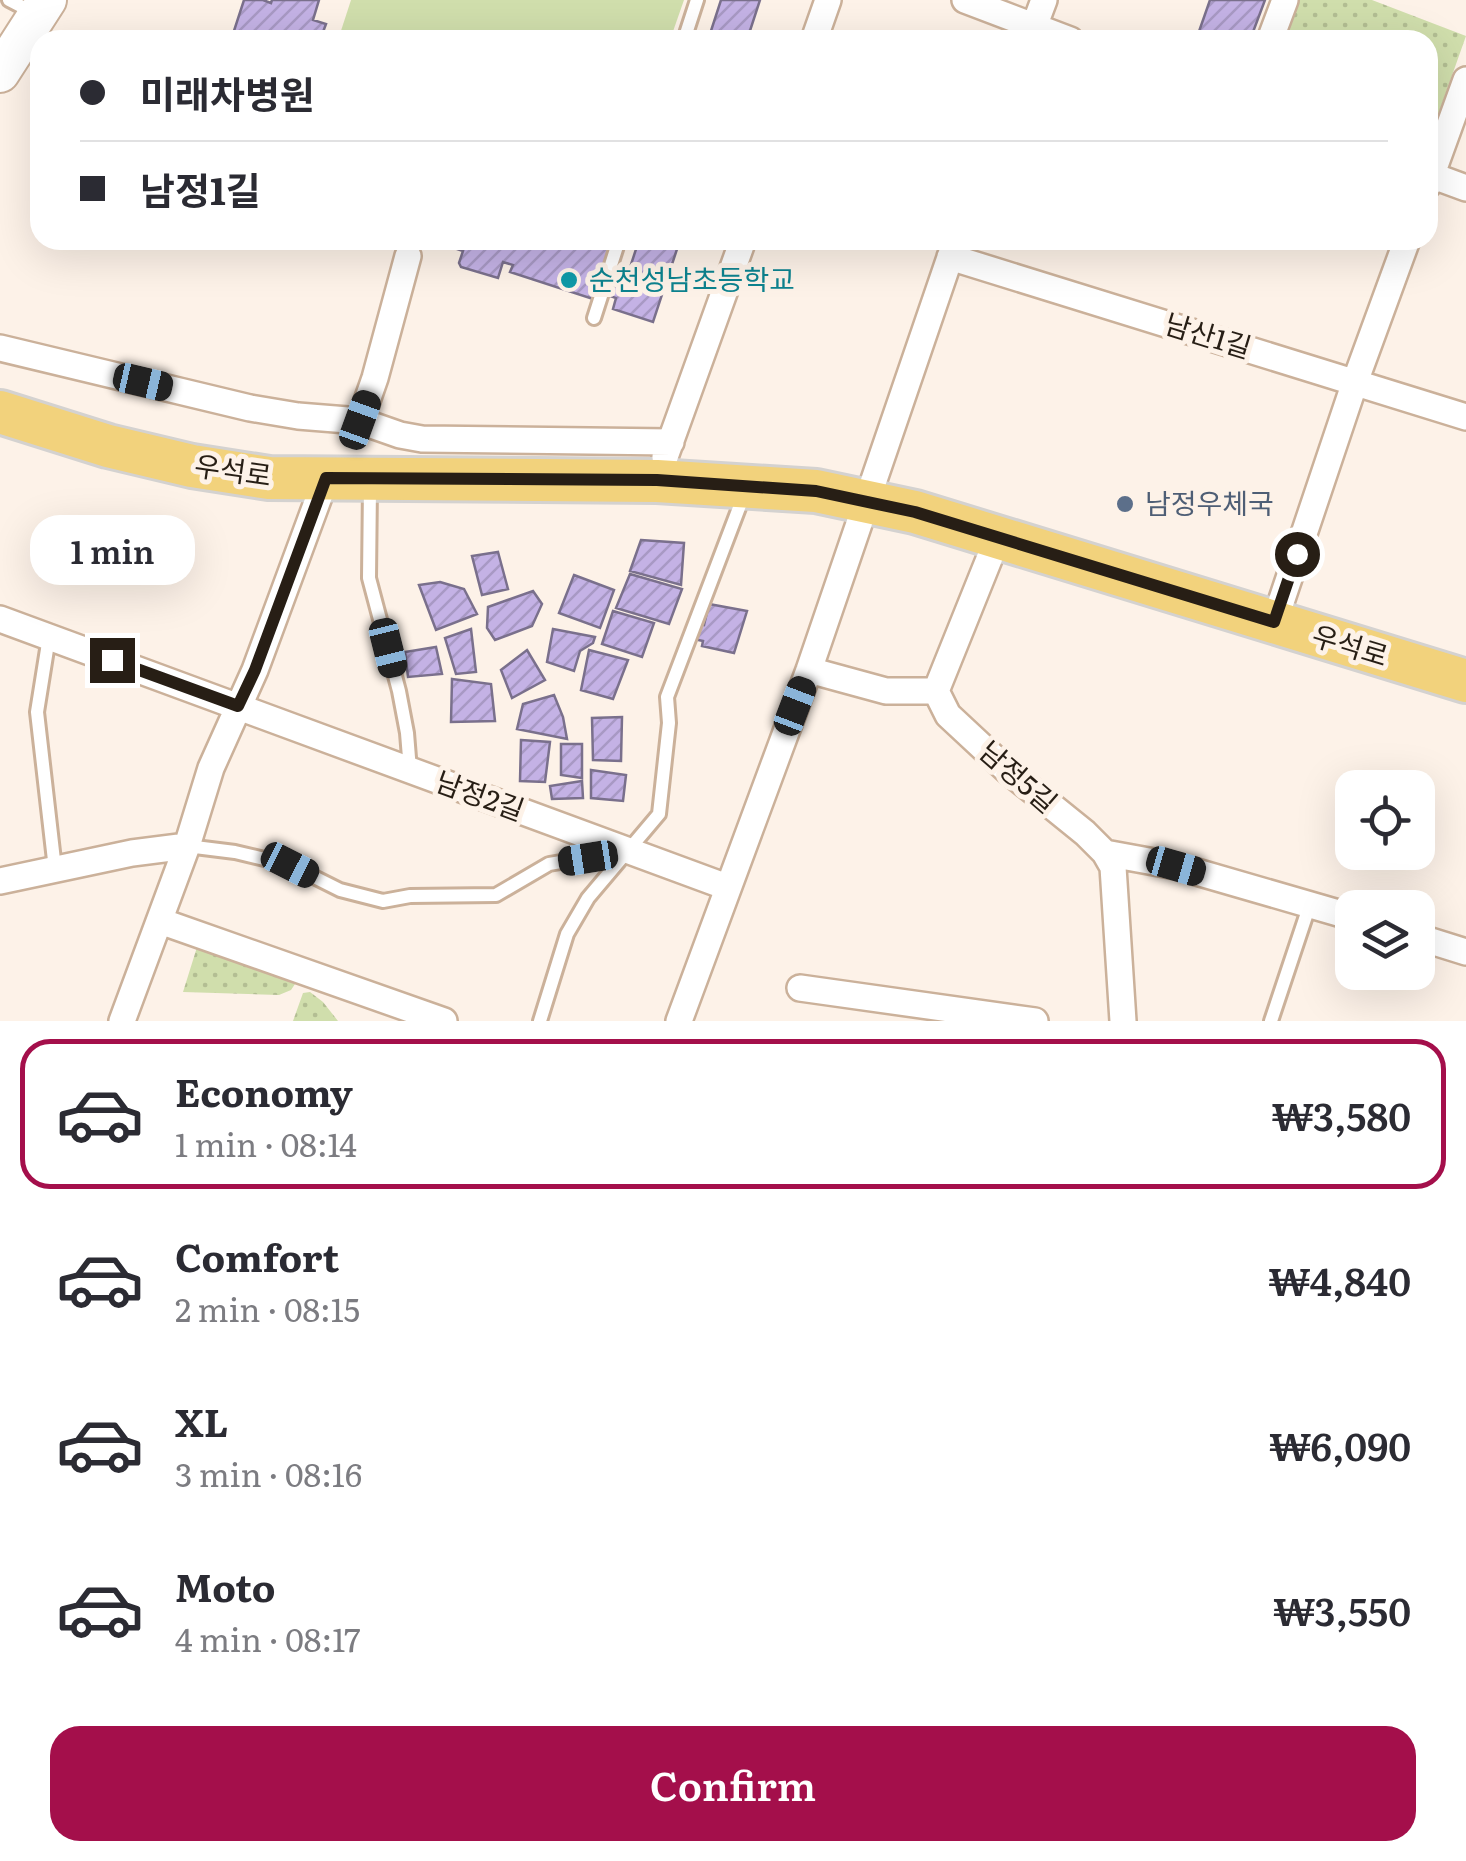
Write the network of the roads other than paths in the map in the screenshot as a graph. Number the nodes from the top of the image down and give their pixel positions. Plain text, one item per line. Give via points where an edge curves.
1 (697, 0) edge
2 (828, 0) edge
3 (965, 0) edge
4 (1044, 0) edge
5 (1285, 0) edge
6 (31, 5) edge
7 (687, 30) edge
8 (818, 30) edge
9 (1026, 30) edge
10 (1033, 30) edge
11 (1274, 30) edge
12 (0, 73) edge
13 (1466, 80) edge
14 (1438, 154) edge
15 (1438, 180) edge
16 (1466, 188) edge
17 (617, 250) edge
18 (739, 250) edge
19 (952, 250) edge
20 (959, 250) edge
21 (1404, 250) edge
22 (408, 256) dead end
23 (594, 318) dead end
24 (0, 348) edge
25 (1355, 382) junction
26 (0, 412) edge
27 (1466, 417) edge
28 (360, 420) junction
29 (664, 461) junction
30 (326, 478) junction
31 (370, 478) junction
32 (748, 485) junction
33 (866, 500) junction
34 (998, 538) junction
35 (6, 621) edge
36 (1274, 622) junction
37 (48, 637) junction
38 (809, 670) junction
39 (1466, 681) edge
40 (936, 691) junction
41 (238, 706) junction
42 (410, 770) junction
43 (187, 846) junction
44 (628, 851) junction
45 (1105, 854) junction
46 (55, 869) junction
47 (0, 881) edge
48 (727, 888) junction
49 (1310, 904) junction
50 (1335, 912) edge
51 (160, 921) junction
52 (1435, 942) edge
53 (1466, 952) edge
54 (800, 988) dead end
55 (122, 1021) edge
56 (444, 1021) edge
57 (540, 1021) edge
58 (679, 1021) edge
59 (1035, 1021) edge
60 (1123, 1021) edge
61 (1271, 1021) edge

1 - 7 lane
2 - 8 street
3 - 9 street
4 - 10 street
5 - 11 street
6 - 12 street
13 - 14 street
15 - 16 street
17 - 23 lane
18 - 29 street
19 - 33 street
20 - 25 street, 남산1길
21 - 25 street
22 - 28 street
24 - 28 street via 250,408
25 - 27 street, 남산1길
25 - 36 street
26 - 30 main road, 우석로 via 192,466 268,478
28 - 29 street via 422,439
29 - 31 main road, 우석로
29 - 32 main road, 우석로
30 - 31 main road, 우석로
30 - 41 street
31 - 42 lane via 370,578 399,691
32 - 33 main road, 우석로
32 - 44 lane via 667,697 659,814
33 - 34 main road, 우석로
33 - 38 street
34 - 36 main road, 우석로
34 - 40 street
35 - 37 street, 남정2길
36 - 39 main road, 우석로
37 - 41 street, 남정2길
37 - 46 lane via 37,712
38 - 40 street via 886,691
38 - 48 street
40 - 45 street, 남정5길 via 948,714
41 - 42 street, 남정2길
41 - 43 street
42 - 44 street, 남정2길
43 - 44 lane via 290,865 340,890 383,901 496,895 549,864
43 - 46 street
43 - 51 street
44 - 48 street, 남정2길
44 - 57 lane via 567,934
45 - 49 street via 1176,866
45 - 60 street via 1113,867
46 - 47 street
48 - 58 street
49 - 50 street
49 - 61 lane
51 - 55 street
51 - 56 street
52 - 53 street
54 - 59 street

